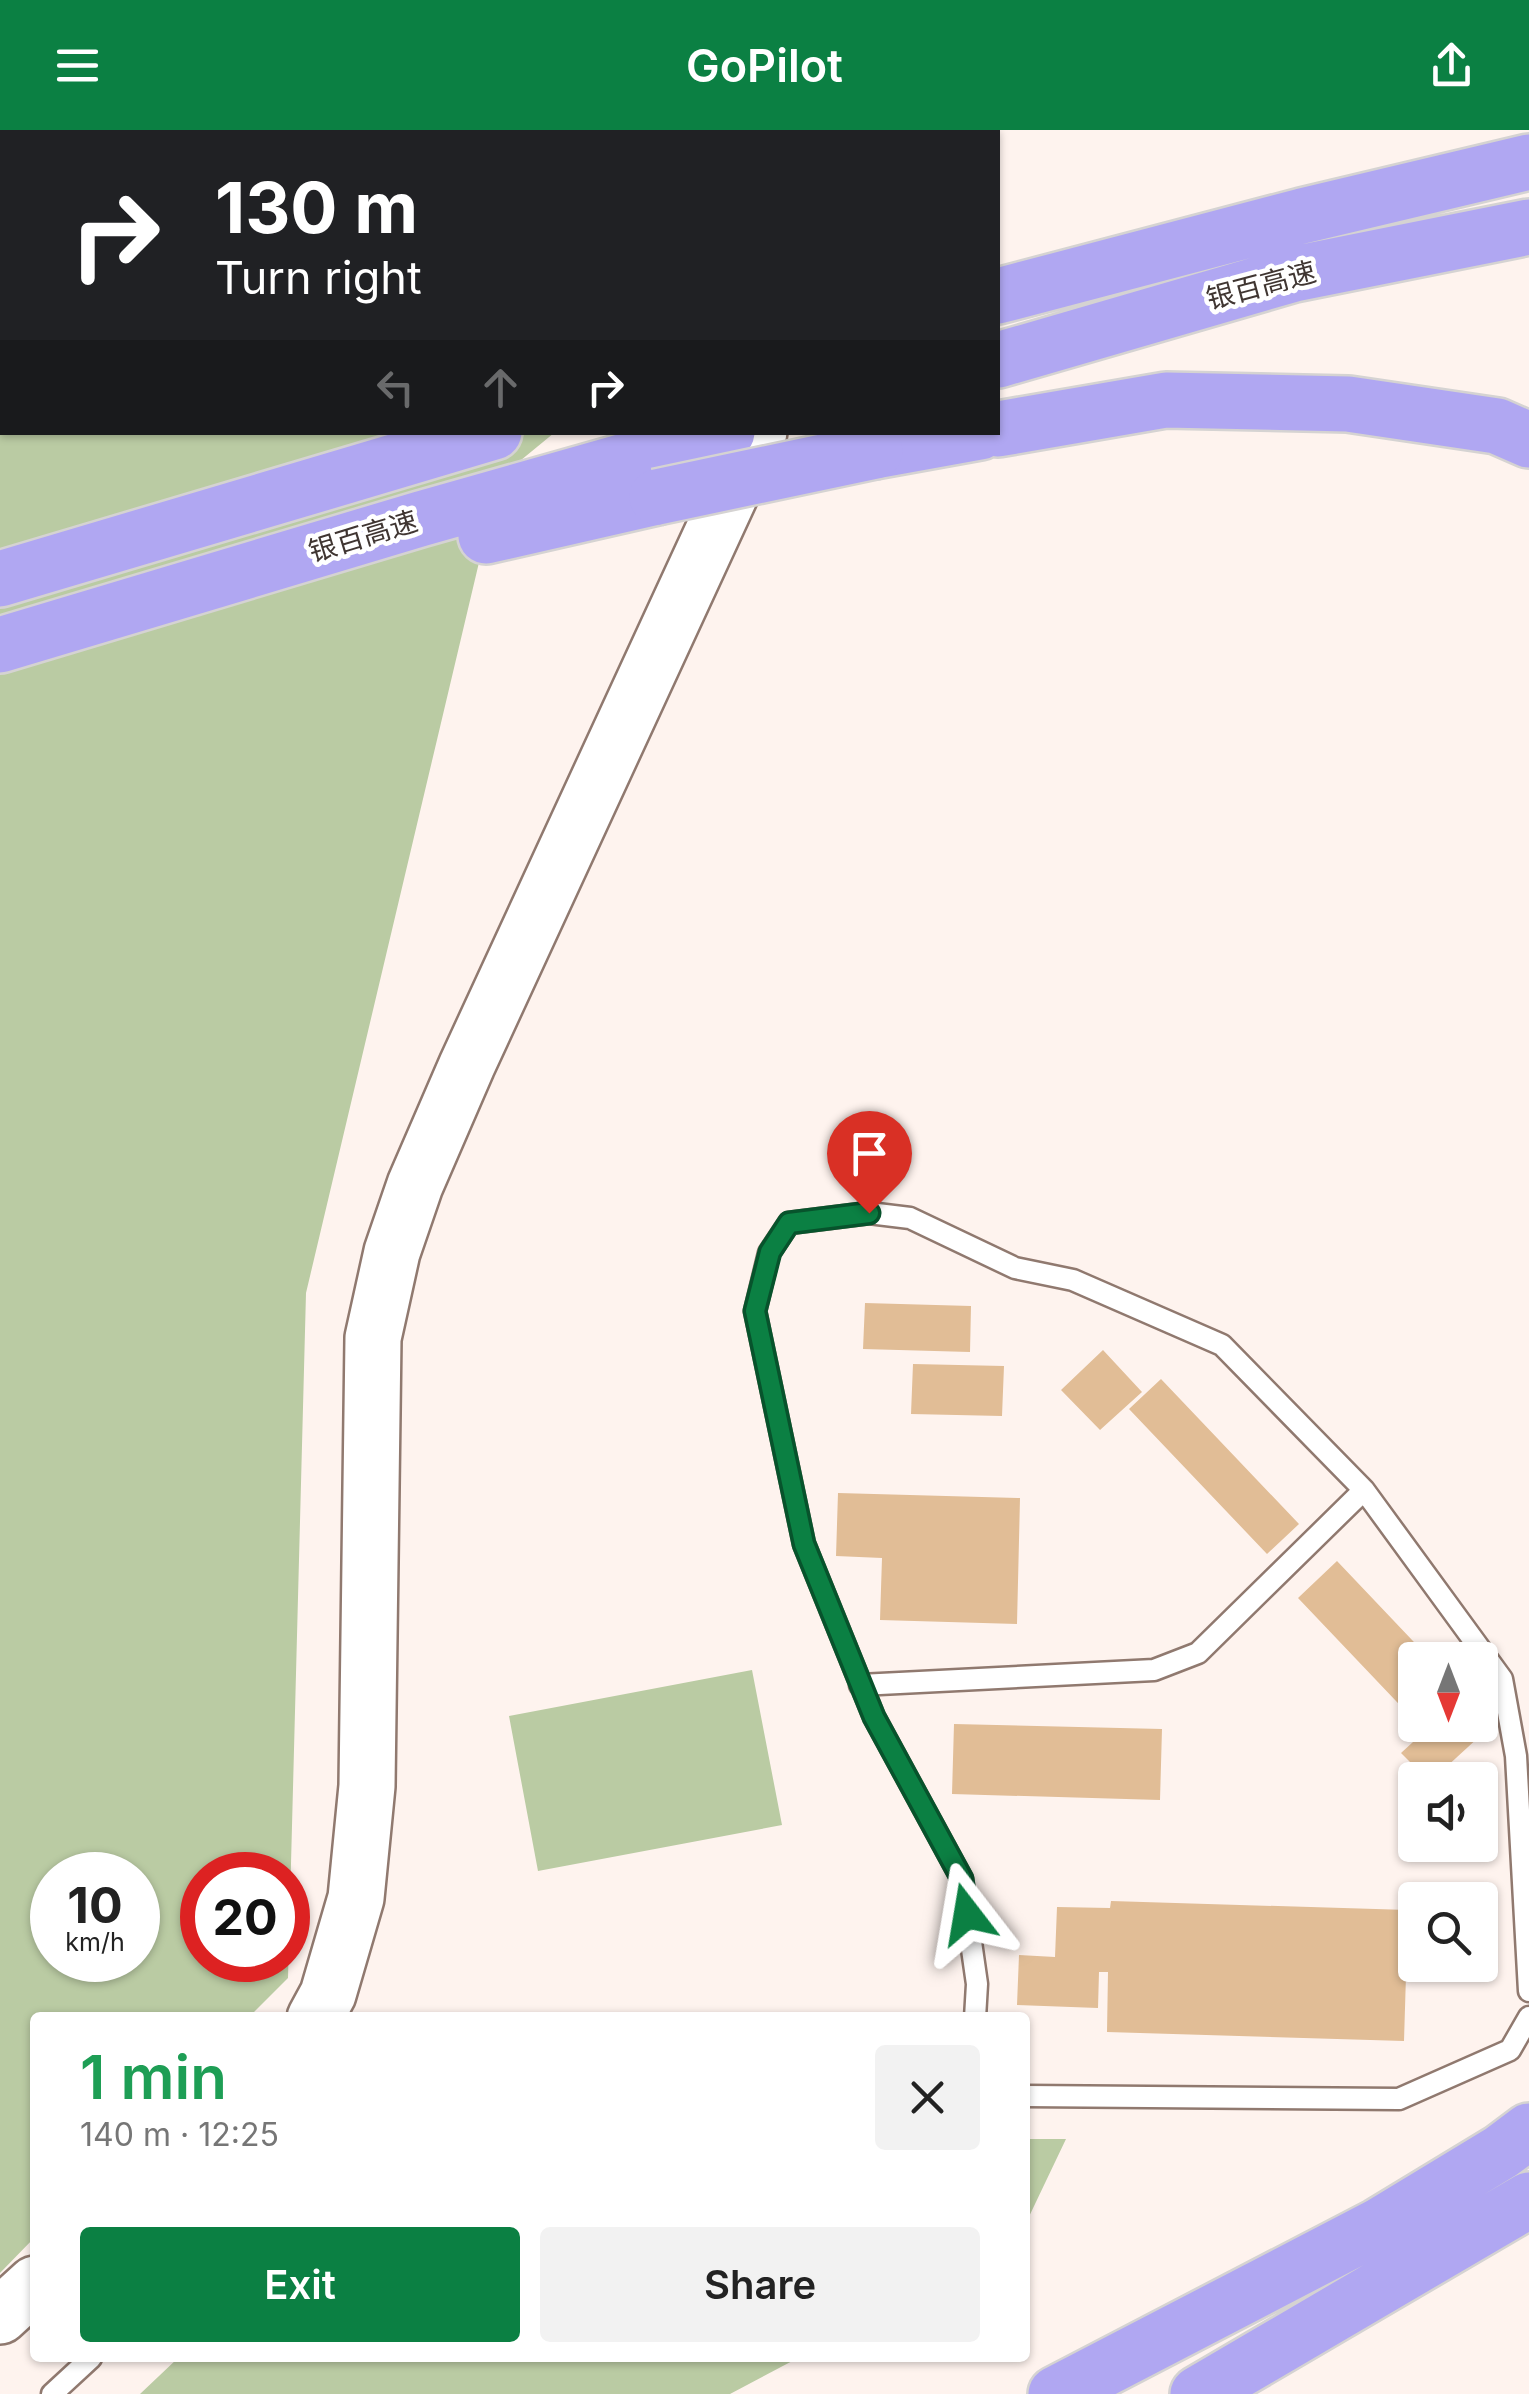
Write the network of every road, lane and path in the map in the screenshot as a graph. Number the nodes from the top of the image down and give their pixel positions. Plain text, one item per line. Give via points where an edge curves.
1 (1529, 162) edge
2 (1529, 227) edge
3 (1000, 295) edge
4 (1000, 359) edge
5 (1000, 430) edge
6 (484, 435) edge
7 (757, 435) edge
8 (963, 435) edge
9 (701, 439) edge
10 (1529, 440) edge
11 (0, 579) edge
12 (0, 645) edge
13 (1364, 1490) junction
14 (860, 1685) junction
15 (1529, 1991) edge
16 (318, 2012) edge
17 (975, 2012) edge
18 (1529, 2017) edge
19 (1030, 2096) edge
20 (1529, 2131) edge
21 (1529, 2200) edge
22 (30, 2289) edge
23 (0, 2316) edge
24 (87, 2362) edge
25 (52, 2394) edge
26 (1056, 2394) edge
27 (1198, 2394) edge

1 - 3 highway, 银百高速
2 - 4 highway, 银百高速 via 1294,274
5 - 10 highway via 1166,400 1348,404 1498,426
6 - 11 highway
7 - 16 street via 467,1065 392,1252 373,1338 368,1786 356,1898
8 - 12 highway, bridge
9 - 12 highway, 银百高速
13 - 14 lane via 1198,1653 1154,1670
13 - 14 lane via 1222,1344 1073,1280 1015,1268 910,1218 869,1213 789,1223 770,1252 755,1311 804,1544
13 - 15 lane via 1502,1679 1516,1756
14 - 17 lane via 962,1879
18 - 19 lane via 1510,2050 1399,2099
20 - 26 highway via 1379,2226
21 - 27 highway
22 - 23 street
24 - 25 lane

